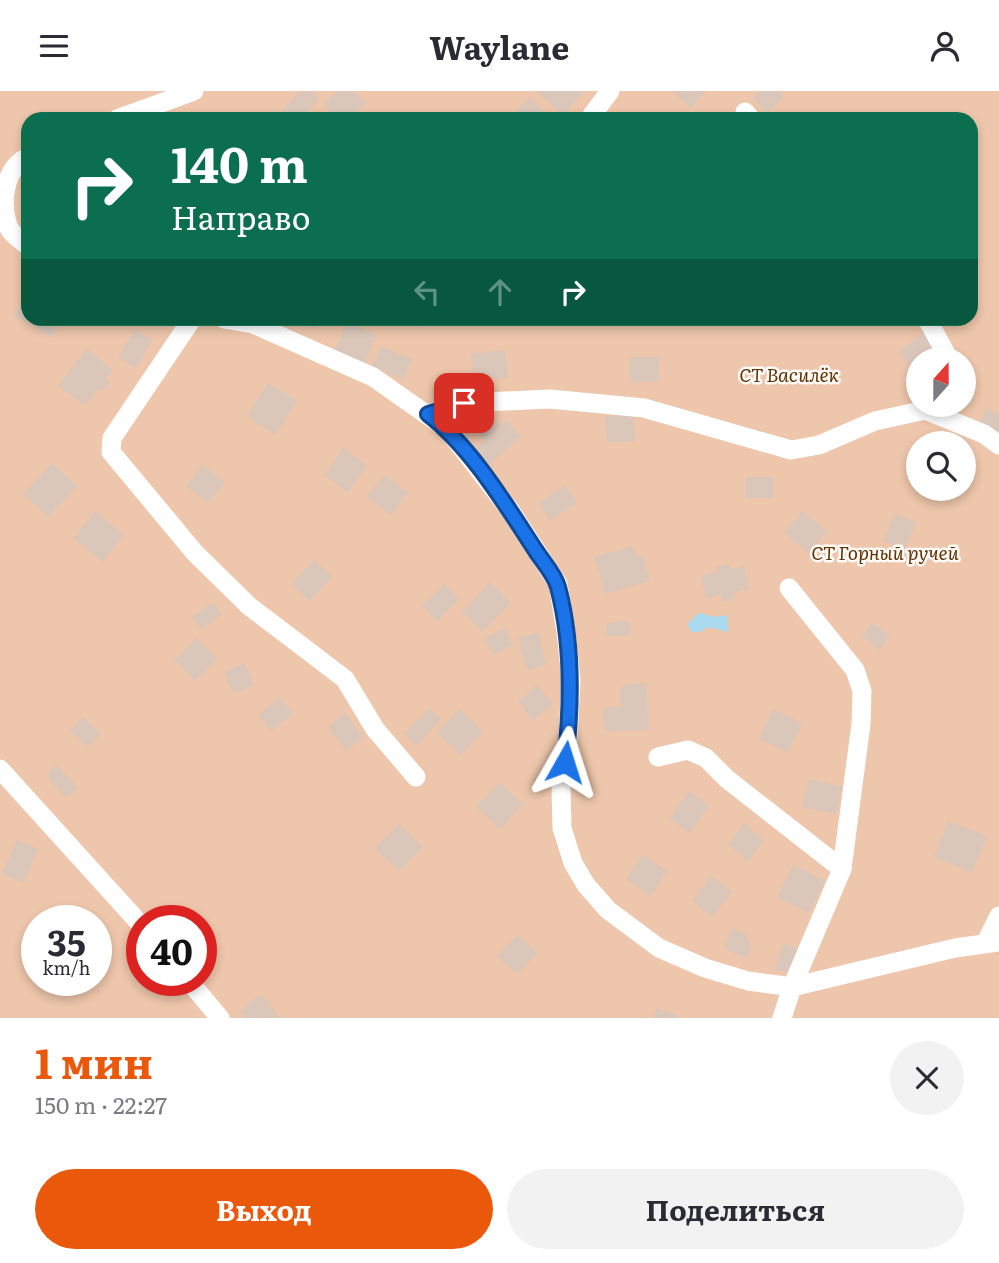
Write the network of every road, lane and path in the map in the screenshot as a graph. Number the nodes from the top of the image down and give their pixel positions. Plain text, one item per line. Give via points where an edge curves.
1 (194, 91) edge
2 (610, 91) edge
3 (136, 112) edge
4 (594, 112) edge
5 (21, 160) edge
6 (21, 163) edge
7 (0, 167) edge
8 (21, 240) edge
9 (187, 326) edge
10 (258, 326) edge
11 (931, 326) edge
12 (942, 347) edge
13 (428, 414) junction
14 (906, 414) edge
15 (951, 417) edge
16 (999, 445) edge
17 (789, 588) dead end
18 (658, 757) dead end
19 (0, 769) edge
20 (416, 777) dead end
21 (842, 869) junction
22 (126, 908) edge
23 (999, 916) edge
24 (993, 942) edge
25 (792, 987) junction
26 (201, 996) edge
27 (220, 1018) edge
28 (782, 1018) edge

1 - 3 street
2 - 4 street
5 - 7 street
6 - 8 street via 10,176 2,199 9,229
9 - 20 street via 112,438 111,452 195,553 248,606 345,679 375,729
10 - 13 street via 373,377
11 - 12 street
13 - 14 street via 464,403 550,399 644,408 791,450 819,445 875,421
13 - 25 street via 447,429 510,510 558,584 571,680 562,828 586,885 608,909 659,948 748,981
15 - 16 street
17 - 21 street via 855,670 862,691
18 - 21 street via 688,750 706,758
19 - 22 street
21 - 25 street
23 - 24 street
24 - 25 street
25 - 28 street
26 - 27 street

